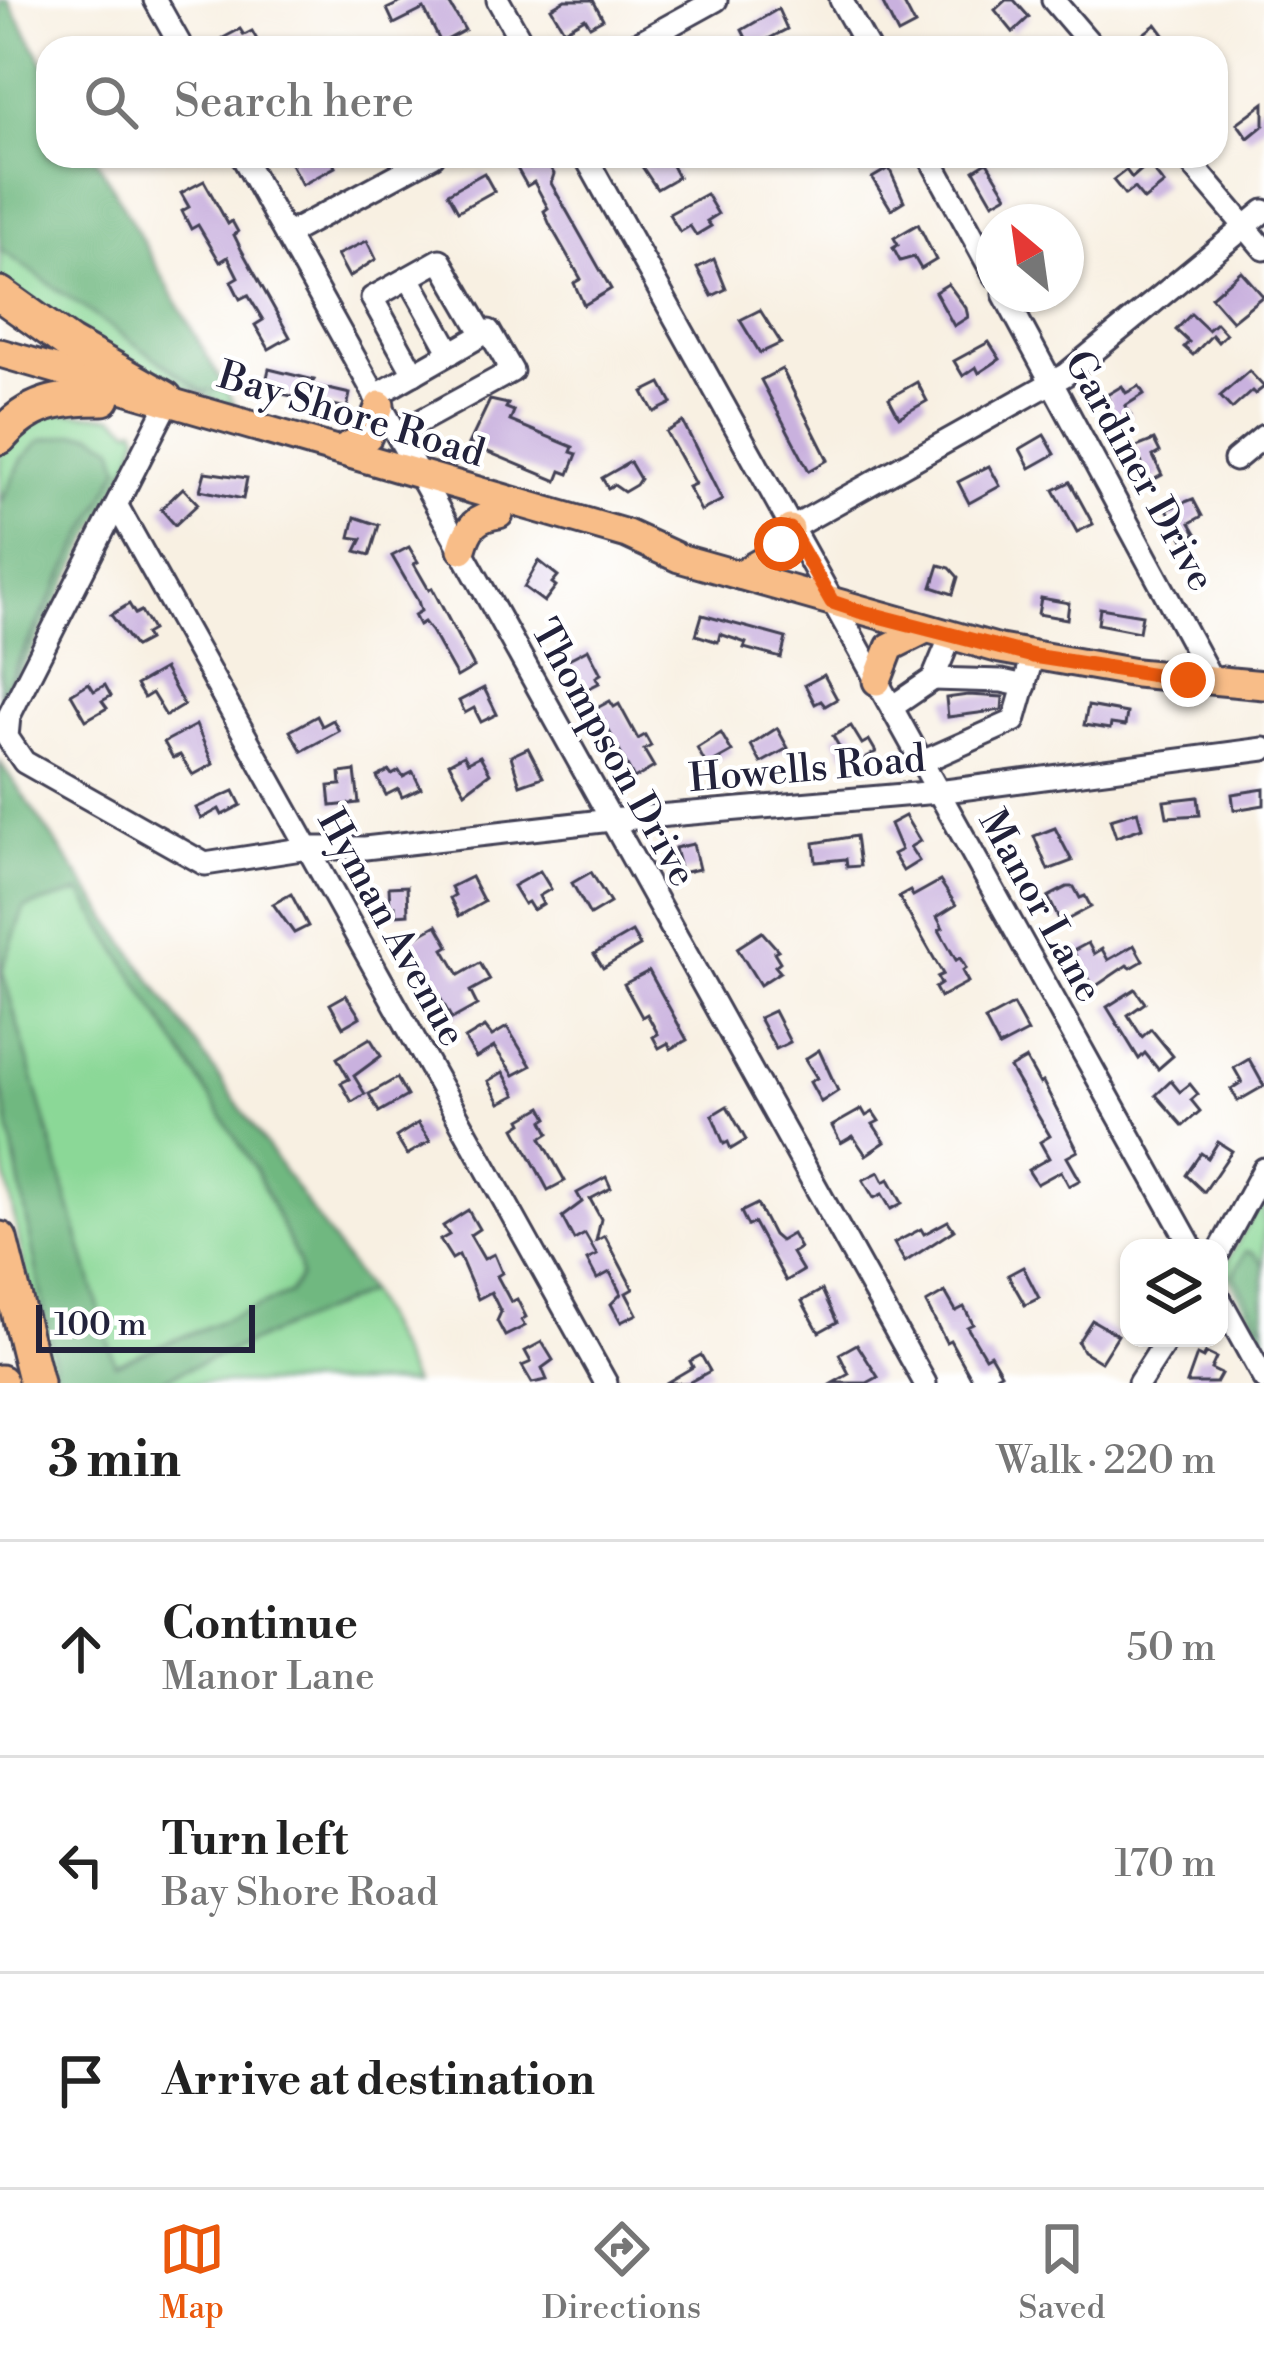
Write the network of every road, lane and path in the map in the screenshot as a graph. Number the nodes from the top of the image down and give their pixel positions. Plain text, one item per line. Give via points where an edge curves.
1 (155, 0) edge
2 (498, 0) edge
3 (716, 0) edge
4 (841, 0) edge
5 (1053, 0) edge
6 (175, 36) edge
7 (518, 36) edge
8 (651, 36) edge
9 (861, 36) edge
10 (1084, 36) edge
11 (249, 168) edge
12 (411, 168) edge
13 (592, 168) edge
14 (935, 168) edge
15 (1195, 168) edge
16 (1264, 211) edge
17 (1245, 227) junction
18 (286, 235) junction
19 (976, 243) edge
20 (1264, 249) edge
21 (409, 278) junction
22 (0, 293) edge
23 (1014, 312) edge
24 (484, 334) junction
25 (0, 352) edge
26 (451, 353) junction
27 (0, 368) edge
28 (409, 377) junction
29 (1052, 382) junction
30 (103, 398) junction
31 (378, 400) junction
32 (166, 404) junction
33 (397, 434) junction
34 (0, 436) edge
35 (1264, 436) edge
36 (340, 450) junction
37 (1235, 460) dead end
38 (425, 483) junction
39 (117, 506) junction
40 (499, 514) junction
41 (790, 529) junction
42 (462, 549) junction
43 (679, 558) junction
44 (740, 575) junction
45 (832, 602) junction
46 (939, 633) junction
47 (1033, 656) junction
48 (933, 679) junction
49 (877, 681) junction
50 (1213, 682) junction
51 (1264, 685) edge
52 (1024, 686) junction
53 (892, 707) junction
54 (1264, 749) edge
55 (922, 762) junction
56 (938, 792) junction
57 (611, 820) junction
58 (308, 848) junction
59 (1264, 1169) edge
60 (0, 1239) edge
61 (1187, 1239) edge
62 (1226, 1239) edge
63 (1228, 1314) edge
64 (0, 1334) edge
65 (1162, 1347) edge
66 (1264, 1379) edge
67 (20, 1383) edge
68 (36, 1383) edge
69 (606, 1383) edge
70 (925, 1383) edge
71 (1139, 1383) edge

1 - 6 street
2 - 7 street
3 - 8 street
4 - 9 street
5 - 10 street
11 - 18 street, Thompson Drive
12 - 18 street
13 - 41 street, Manor Lane
14 - 19 street
15 - 17 street
16 - 17 street
17 - 20 street
17 - 29 street
18 - 31 street, Thompson Drive
21 - 24 street via 440,260
21 - 26 street
21 - 28 street via 372,298
22 - 32 highway
23 - 29 street, Gardiner Drive
24 - 26 street
24 - 33 street via 512,371
25 - 32 main road, Bay Shore Road
26 - 28 street
27 - 30 main road, Bay Shore Road
28 - 31 street
29 - 41 street
29 - 50 street, Gardiner Drive
30 - 32 main road, Bay Shore Road
30 - 34 highway via 38,405
31 - 33 street, Thompson Drive
31 - 36 main road via 368,436
32 - 36 main road, Bay Shore Road
32 - 38 main road, Bay Shore Road
32 - 39 street
33 - 38 street, Thompson Drive
35 - 37 street
36 - 38 main road, Bay Shore Road
38 - 40 main road, Bay Shore Road
38 - 42 street, Thompson Drive
38 - 43 main road, Bay Shore Road via 627,534
39 - 58 street, Hyman Avenue
39 - 58 street, Howells Road via 10,716 7,737 24,762 205,864
40 - 42 main road via 470,526
40 - 43 main road, Bay Shore Road
41 - 44 main road via 772,556
41 - 45 street, Manor Lane
42 - 57 street, Thompson Drive
43 - 44 main road, Bay Shore Road
44 - 45 main road, Bay Shore Road
45 - 46 main road, Bay Shore Road
45 - 49 street, Manor Lane
46 - 47 main road, Bay Shore Road
46 - 48 street
46 - 49 main road via 890,647
47 - 50 main road, Bay Shore Road
47 - 52 street
48 - 52 street
48 - 53 street
49 - 53 street, Manor Lane
50 - 51 main road, Bay Shore Road
52 - 55 street via 1014,721
53 - 55 street, Manor Lane
54 - 56 street, Howells Road
55 - 56 street, Manor Lane
56 - 57 street, Howells Road
56 - 61 street, Manor Lane
57 - 58 street, Howells Road
57 - 70 street, Thompson Drive
58 - 69 street, Hyman Avenue
59 - 62 street
60 - 68 highway
63 - 66 street
64 - 67 highway
65 - 71 street

